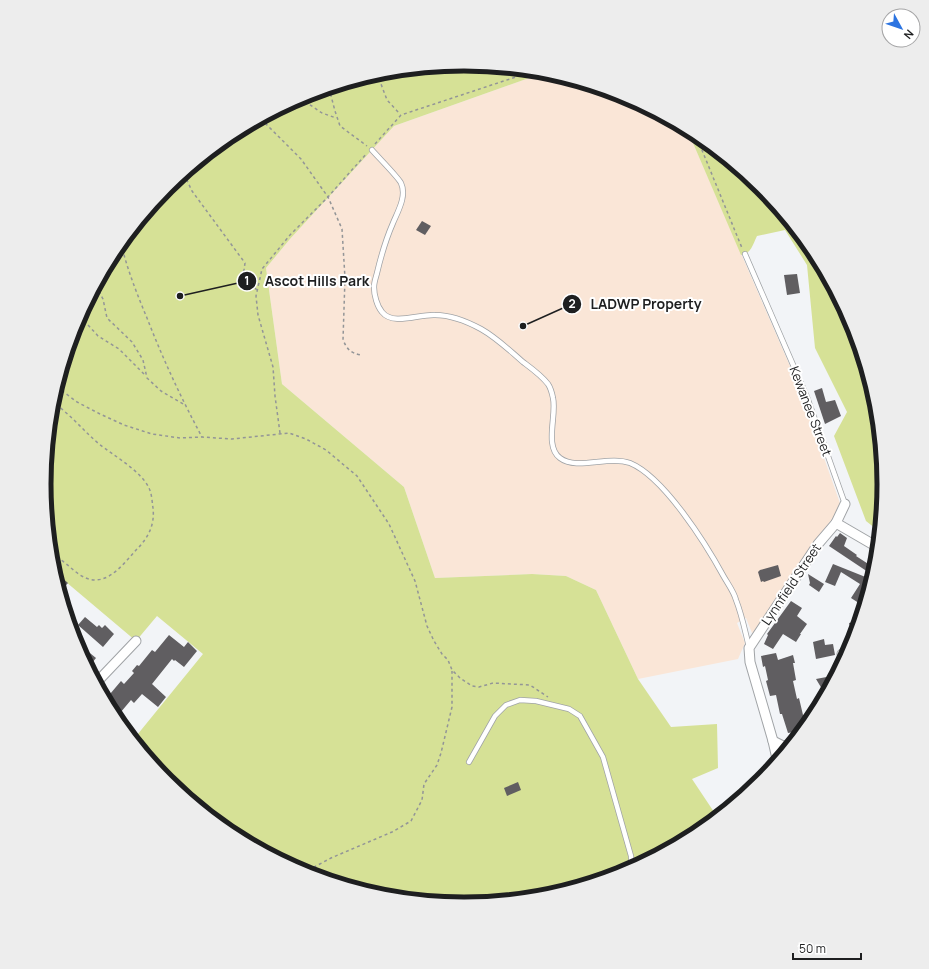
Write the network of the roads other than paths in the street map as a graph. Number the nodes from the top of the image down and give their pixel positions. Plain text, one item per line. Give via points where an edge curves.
1 (371, 150) road end
2 (745, 254) road end
3 (845, 504) joint
4 (836, 523) junction
5 (873, 545) edge
6 (136, 641) dead end
7 (749, 648) junction
8 (100, 679) edge
9 (773, 741) junction
10 (784, 746) edge
11 (776, 755) edge
12 (469, 762) dead end
13 (632, 863) edge

1 - 7 lane via 401,183 403,192 380,260 374,288 376,301 383,313 392,318 402,319 437,315 456,319 490,334 548,385 555,414 553,447 559,458 569,463 582,464 607,460 629,463 645,472 663,489 708,548 736,598
2 - 3 lane, Kewanee Street via 807,397
3 - 4 street, Kewanee Street
4 - 5 street
4 - 7 street, Lynnfield Street via 809,556
6 - 8 street
7 - 9 street via 750,662
9 - 10 street
9 - 11 street
12 - 13 lane via 495,716 506,705 520,700 536,701 569,709 580,716 603,757

